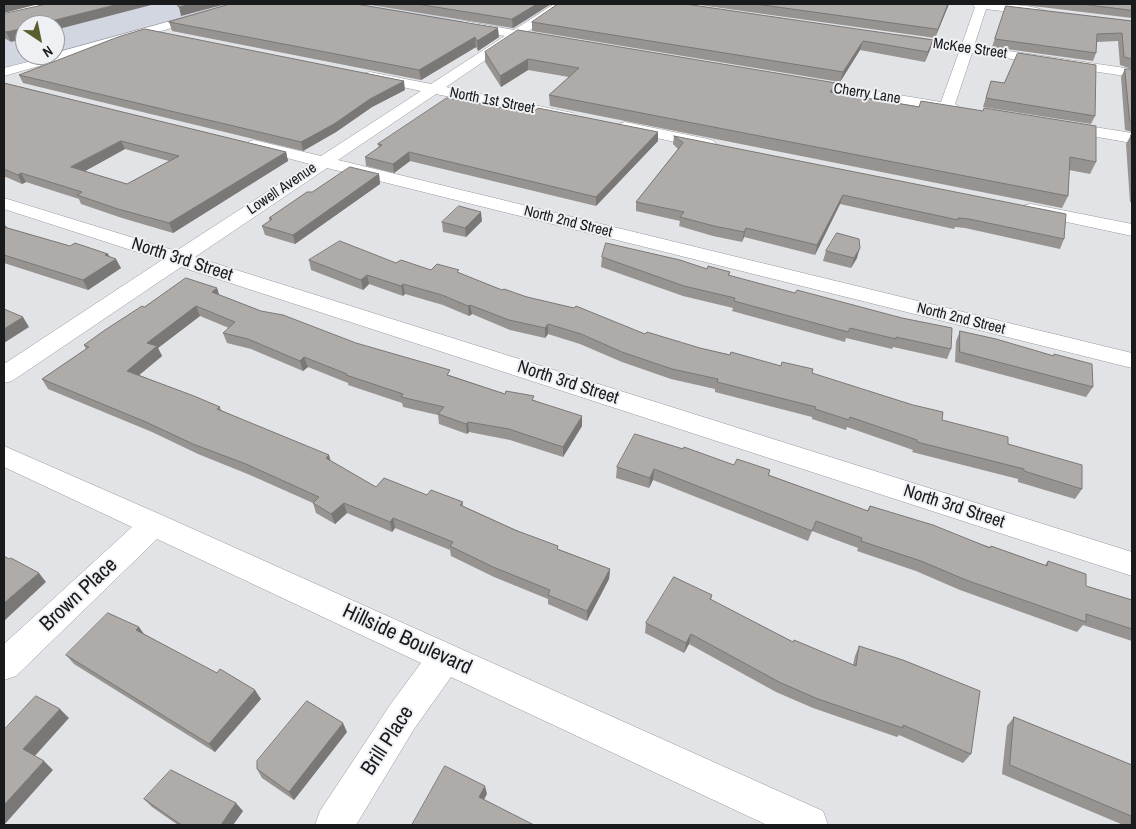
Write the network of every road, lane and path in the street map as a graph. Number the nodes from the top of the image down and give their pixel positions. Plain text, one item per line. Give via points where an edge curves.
1 (244, 4) edge
2 (561, 4) edge
3 (981, 4) edge
4 (46, 5) edge
5 (4, 13) edge
6 (1048, 13) edge
7 (4, 18) edge
8 (449, 23) edge
9 (147, 31) junction
10 (515, 34) junction
11 (890, 38) edge
12 (185, 39) edge
13 (555, 41) edge
14 (966, 49) junction
15 (357, 73) edge
16 (1132, 73) edge
17 (7, 80) edge
18 (791, 81) edge
19 (434, 89) junction
20 (946, 107) junction
21 (966, 110) edge
22 (579, 118) edge
23 (608, 124) edge
24 (1054, 125) edge
25 (1132, 138) edge
26 (236, 141) edge
27 (725, 147) edge
28 (323, 162) junction
29 (4, 203) edge
30 (1016, 206) edge
31 (1132, 230) edge
32 (179, 258) junction
33 (1132, 361) edge
34 (4, 375) edge
35 (4, 456) edge
36 (154, 524) junction
37 (1132, 564) edge
38 (445, 658) junction
39 (4, 665) edge
40 (334, 825) edge
41 (810, 825) edge

1 - 9 street
2 - 10 street, Lowell Avenue
3 - 6 street
3 - 14 street
4 - 5 main road
4 - 7 main road
8 - 10 street
9 - 12 street
9 - 17 street
10 - 13 street
10 - 19 street, Lowell Avenue
11 - 14 street, McKee Street
14 - 16 street, McKee Street
14 - 20 street
15 - 19 street, North 1st Street
18 - 20 street, Cherry Lane
19 - 22 street, North 1st Street
19 - 28 street, Lowell Avenue
20 - 21 street, Cherry Lane
23 - 27 street
24 - 25 street
26 - 28 street, North 2nd Street
28 - 32 street, Lowell Avenue
28 - 33 street, North 2nd Street
29 - 32 street, North 3rd Street
30 - 31 street
32 - 34 street, Lowell Avenue
32 - 37 street, North 3rd Street
35 - 36 street, Hillside Boulevard
36 - 38 street, Hillside Boulevard
36 - 39 street, Brown Place
38 - 40 street, Brill Place via 402,717
38 - 41 street, Hillside Boulevard

